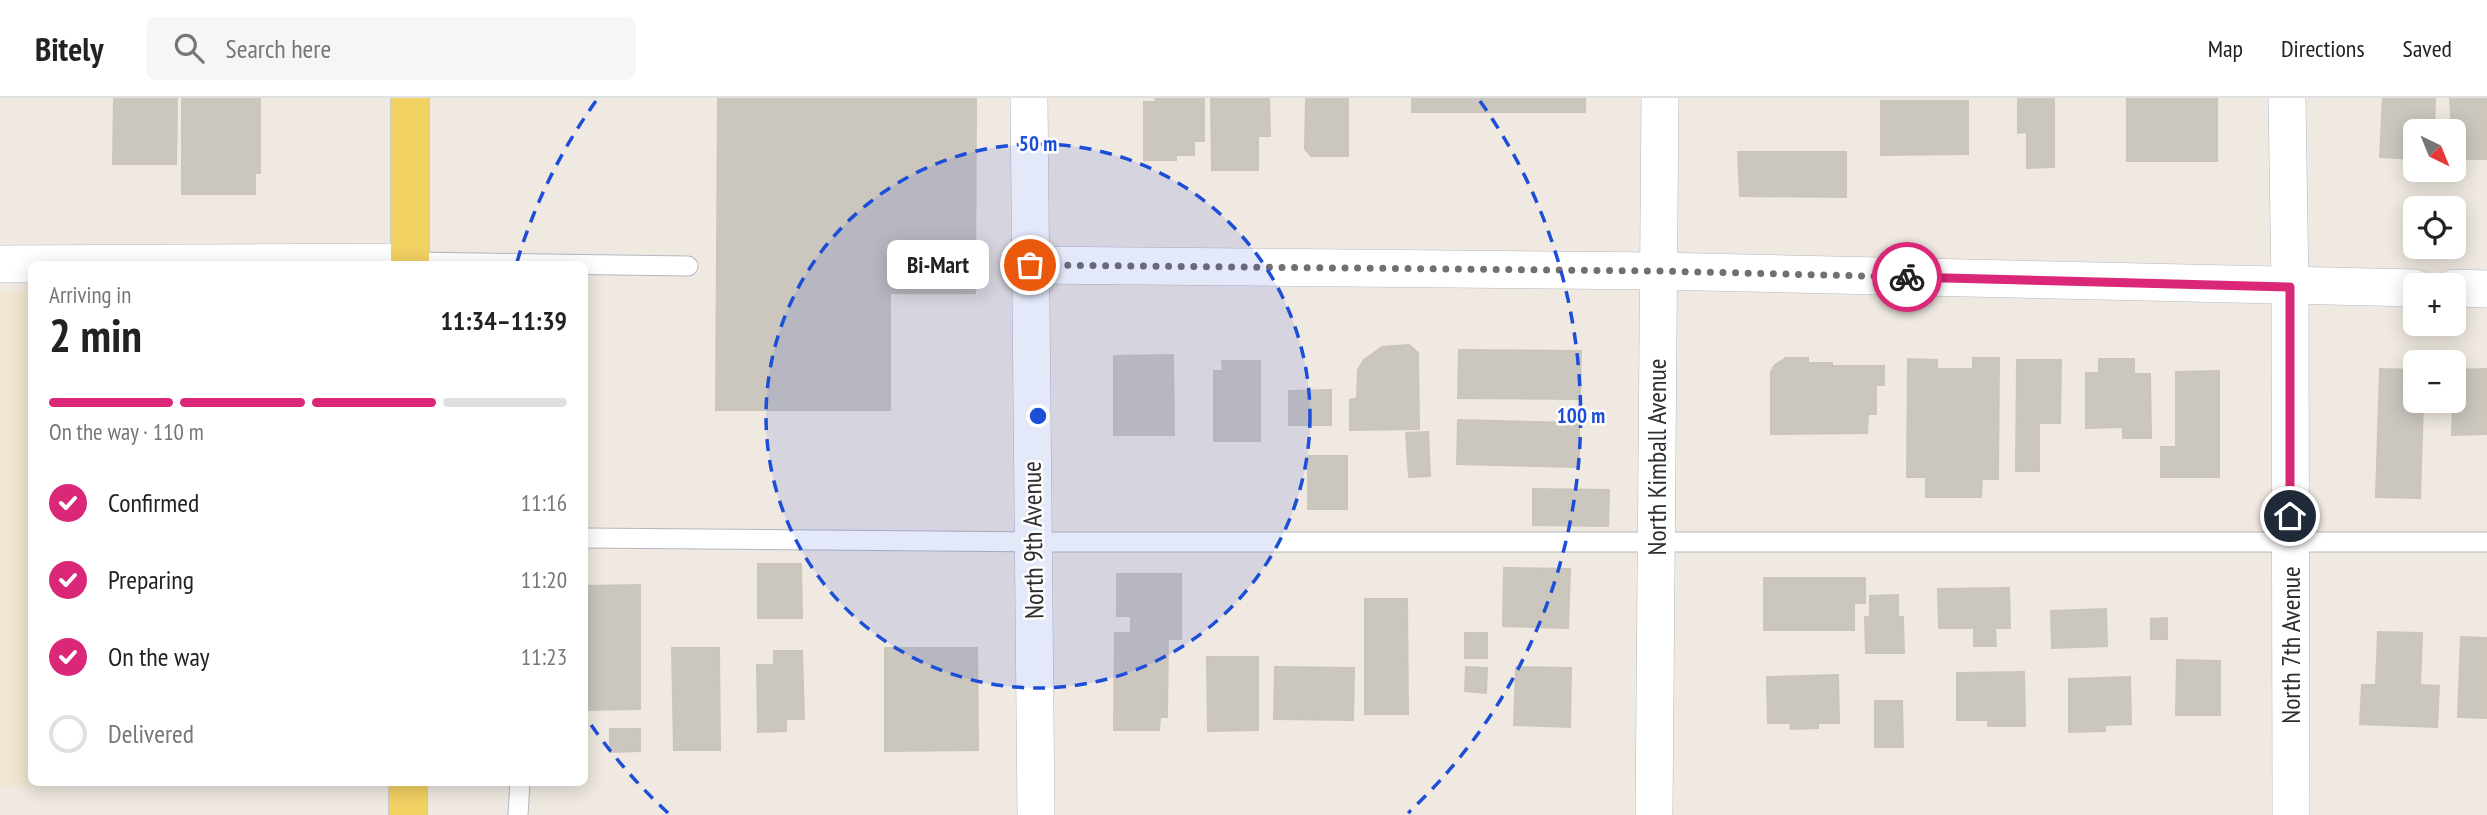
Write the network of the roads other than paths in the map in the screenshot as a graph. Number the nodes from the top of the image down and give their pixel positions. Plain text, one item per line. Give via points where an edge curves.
1 (410, 98) edge
2 (1029, 98) edge
3 (1660, 98) edge
4 (2287, 98) edge
5 (410, 261) edge
6 (0, 264) edge
7 (28, 264) edge
8 (588, 265) edge
9 (1030, 265) junction
10 (688, 266) dead end
11 (1659, 271) junction
12 (2290, 287) junction
13 (2403, 288) edge
14 (2466, 288) edge
15 (2487, 289) edge
16 (588, 538) edge
17 (1657, 541) junction
18 (1034, 542) junction
19 (2290, 542) junction
20 (2487, 542) edge
21 (408, 786) edge
22 (520, 786) edge
23 (408, 815) edge
24 (518, 815) edge
25 (1036, 815) edge
26 (1654, 815) edge
27 (2291, 815) edge

1 - 5 main road
2 - 9 street, North 9th Avenue
3 - 11 street, North Kimball Avenue
4 - 12 street, North 7th Avenue
6 - 7 street
8 - 10 lane
9 - 11 street
9 - 18 street, North 9th Avenue
11 - 12 street
11 - 17 street, North Kimball Avenue
12 - 13 street
12 - 19 street, North 7th Avenue
14 - 15 street
16 - 18 lane
17 - 18 lane
17 - 19 lane
17 - 26 street, North Kimball Avenue
18 - 25 street, North 9th Avenue
19 - 20 lane
19 - 27 street, North 7th Avenue
21 - 23 main road
22 - 24 lane

